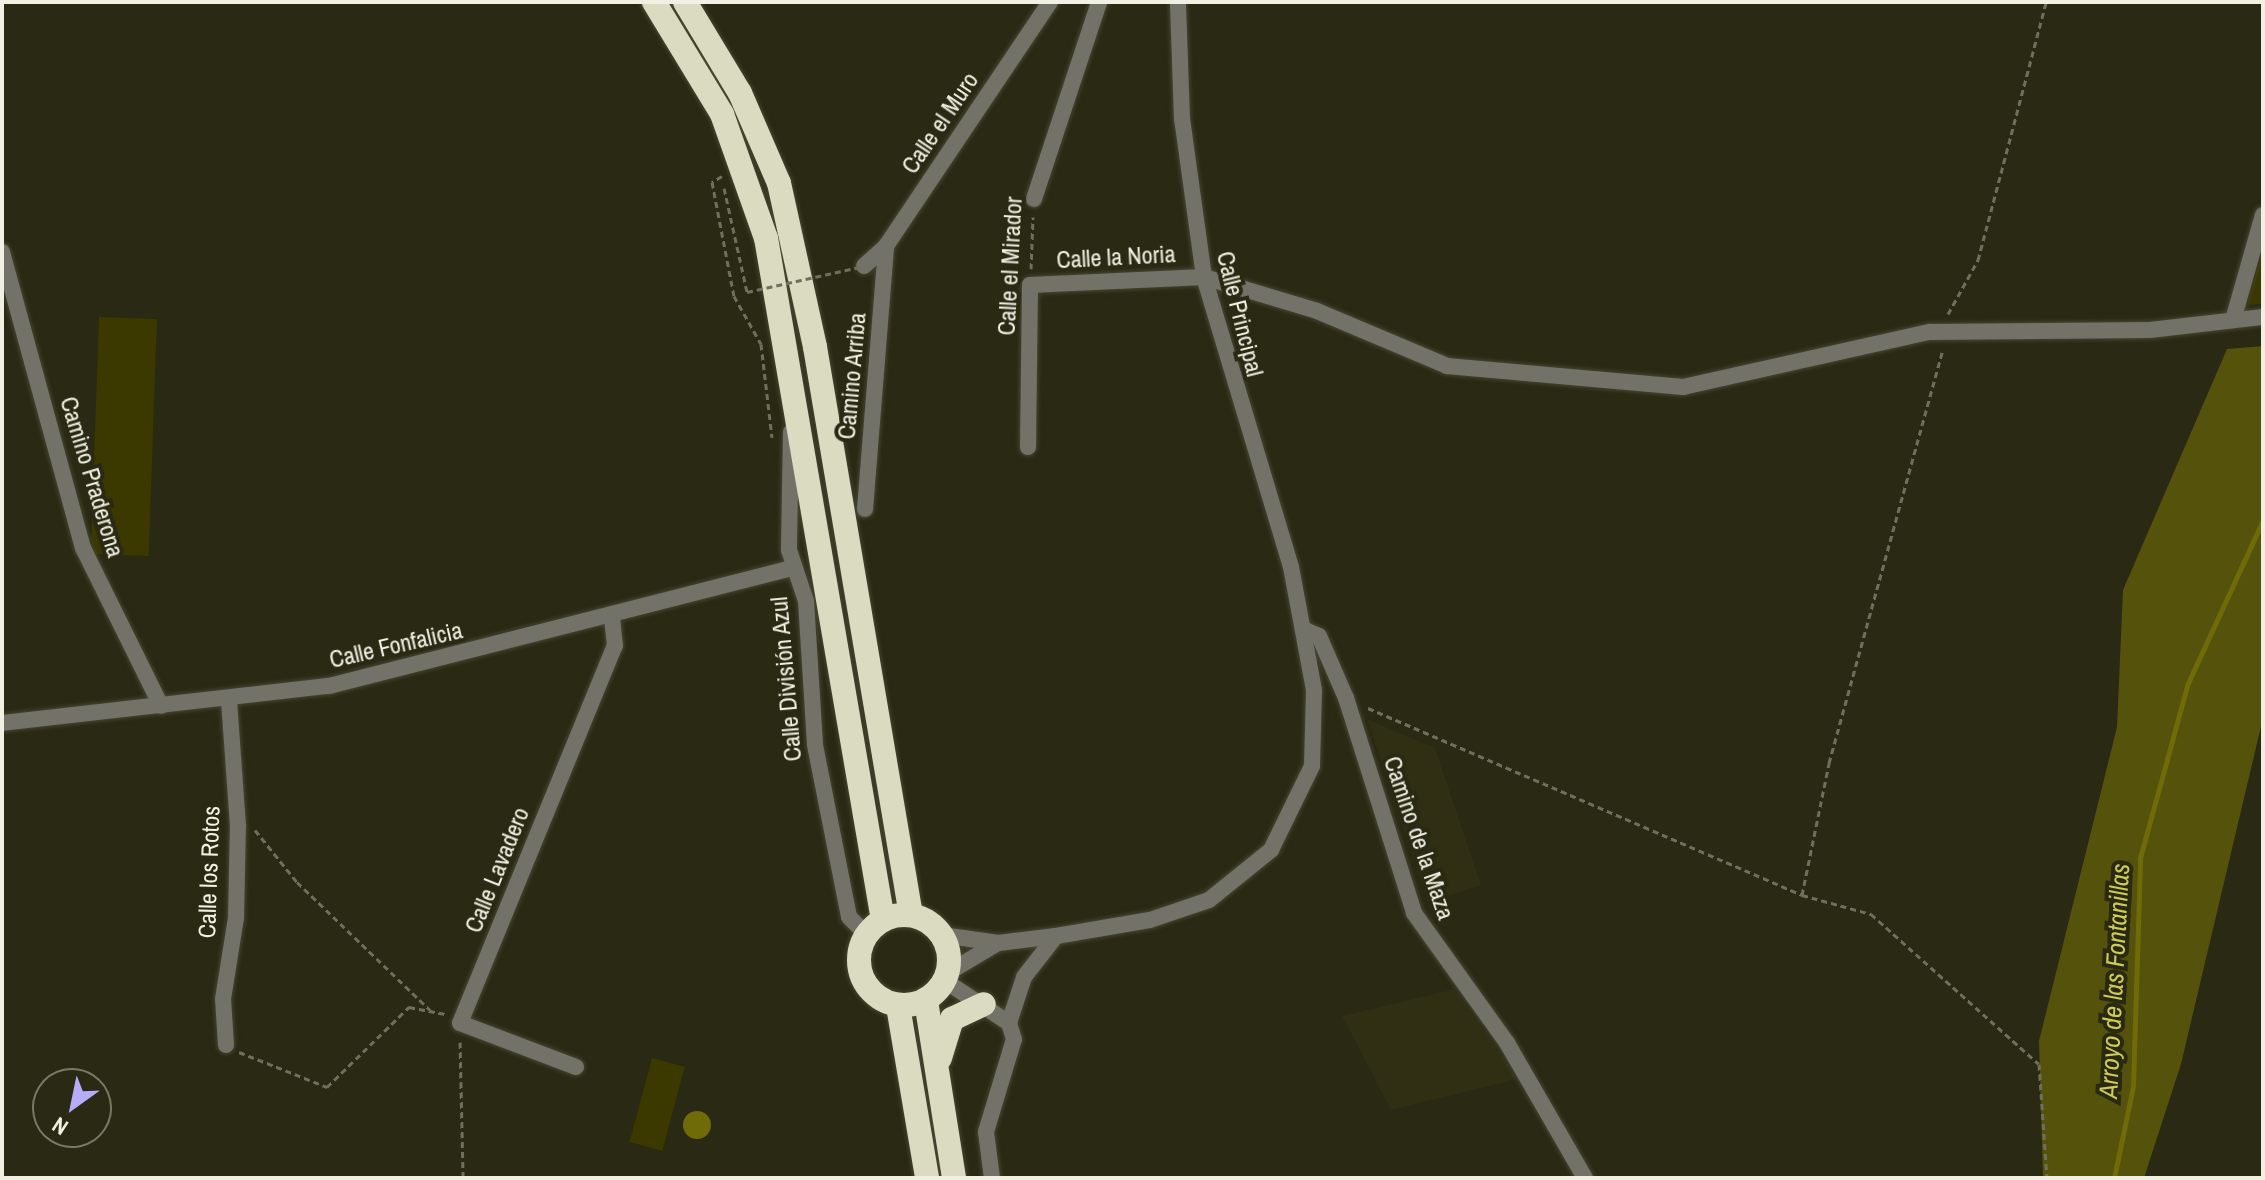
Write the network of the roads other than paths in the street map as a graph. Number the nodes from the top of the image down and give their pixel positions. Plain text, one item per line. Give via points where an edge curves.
1 (654, 2) edge
2 (685, 2) edge
3 (1050, 2) edge
4 (1099, 2) edge
5 (1178, 2) edge
6 (1034, 199) road end
7 (2263, 215) edge
8 (886, 246) junction
9 (2, 252) edge
10 (864, 266) road end
11 (1204, 277) junction
12 (1030, 285) joint
13 (2263, 317) edge
14 (2233, 320) junction
15 (792, 365) junction
16 (1028, 447) dead end
17 (865, 509) dead end
18 (793, 568) junction
19 (612, 619) junction
20 (1303, 629) junction
21 (229, 700) junction
22 (161, 706) junction
23 (2, 723) edge
24 (911, 915) junction
25 (875, 928) junction
26 (942, 935) junction
27 (1056, 936) junction
28 (998, 943) junction
29 (947, 976) junction
30 (926, 1001) junction
31 (984, 1004) junction
32 (898, 1006) junction
33 (1009, 1023) junction
34 (226, 1045) road end
35 (576, 1067) dead end
36 (937, 1077) junction
37 (927, 1178) edge
38 (954, 1178) edge
39 (992, 1178) edge
40 (1585, 1178) edge

1 - 15 highway via 701,75 744,167
2 - 24 highway via 740,93 779,183 815,347
3 - 8 street, Calle el Muro
4 - 6 street, Calle el Mirador
5 - 11 street, Calle Principal via 1182,119
7 - 14 street
8 - 10 street, Calle el Muro
8 - 17 street, Camino Arriba
9 - 22 street, Camino Praderona via 83,548
11 - 12 street, Calle la Noria
11 - 14 street, Calle la Noria via 1317,311 1447,366 1546,380 1683,387 1947,332 2150,330
11 - 20 street, Calle Principal
12 - 16 street, Calle el Mirador
13 - 14 street, Calle la Noria
15 - 18 street, Calle División Azul
15 - 25 highway
18 - 19 street, Calle Fonfalicia
18 - 25 street, Calle División Azul via 806,601 819,774 849,917
19 - 21 street, Calle Fonfalicia via 329,686
19 - 35 street, Calle Lavadero via 615,646 460,1023
20 - 27 street, Calle Principal via 1315,746 1297,807 1271,850 1231,887 1179,913
20 - 40 street, Camino de la Maza via 1319,636 1346,698 1414,913 1507,1043
21 - 22 street, Calle Fonfalicia
21 - 34 street, Calle los Rotos via 237,805
22 - 23 street, Calle Fonfalicia
24 - 25 highway
24 - 26 highway
25 - 32 highway via 862,977 876,996
26 - 28 street
26 - 29 highway
27 - 28 street, Calle Principal
27 - 33 street via 1024,977
28 - 29 street
29 - 30 highway
29 - 31 street
30 - 32 highway
30 - 36 highway
31 - 33 street
31 - 36 highway via 952,1019
32 - 37 highway
33 - 39 street via 1010,1058 986,1132
36 - 38 highway

